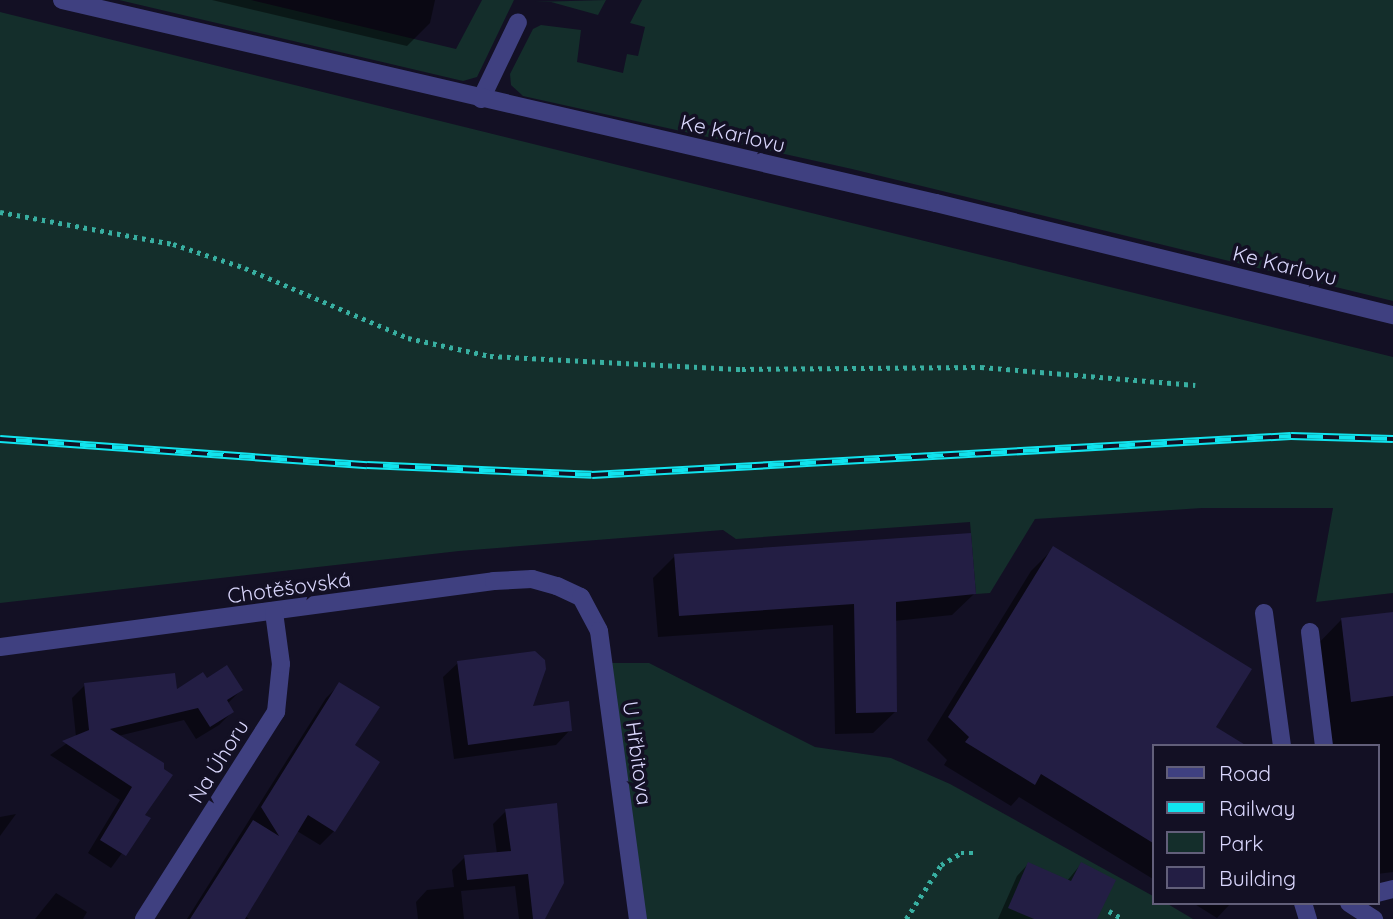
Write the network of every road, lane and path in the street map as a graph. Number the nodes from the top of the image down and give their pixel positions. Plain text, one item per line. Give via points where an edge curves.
1 (62, 0) edge
2 (518, 22) dead end
3 (481, 99) junction
4 (0, 212) edge
5 (1393, 315) edge
6 (1195, 385) dead end
7 (581, 597) joint
8 (274, 612) junction
9 (1264, 612) dead end
10 (1310, 632) dead end
11 (0, 648) edge
12 (1282, 744) edge
13 (1325, 744) edge
14 (978, 853) dead end
15 (1352, 905) edge
16 (1109, 911) dead end
17 (144, 919) edge
18 (638, 919) edge
19 (906, 919) edge
20 (1124, 919) edge
21 (1374, 919) edge

1 - 3 street, Ke Karlovu
2 - 3 street
3 - 5 street, Ke Karlovu via 936,203
4 - 6 path via 173,244 245,268 408,338 491,356 741,369 981,368
7 - 8 street, Chotěšovská via 532,579
7 - 18 street, U Hřbitova via 593,613 607,663 607,696
8 - 11 street, Chotěšovská
8 - 17 street, Na Úhoru via 281,664 276,712
9 - 12 street
10 - 13 street
14 - 19 path via 961,853 941,865
15 - 21 street
16 - 20 path

